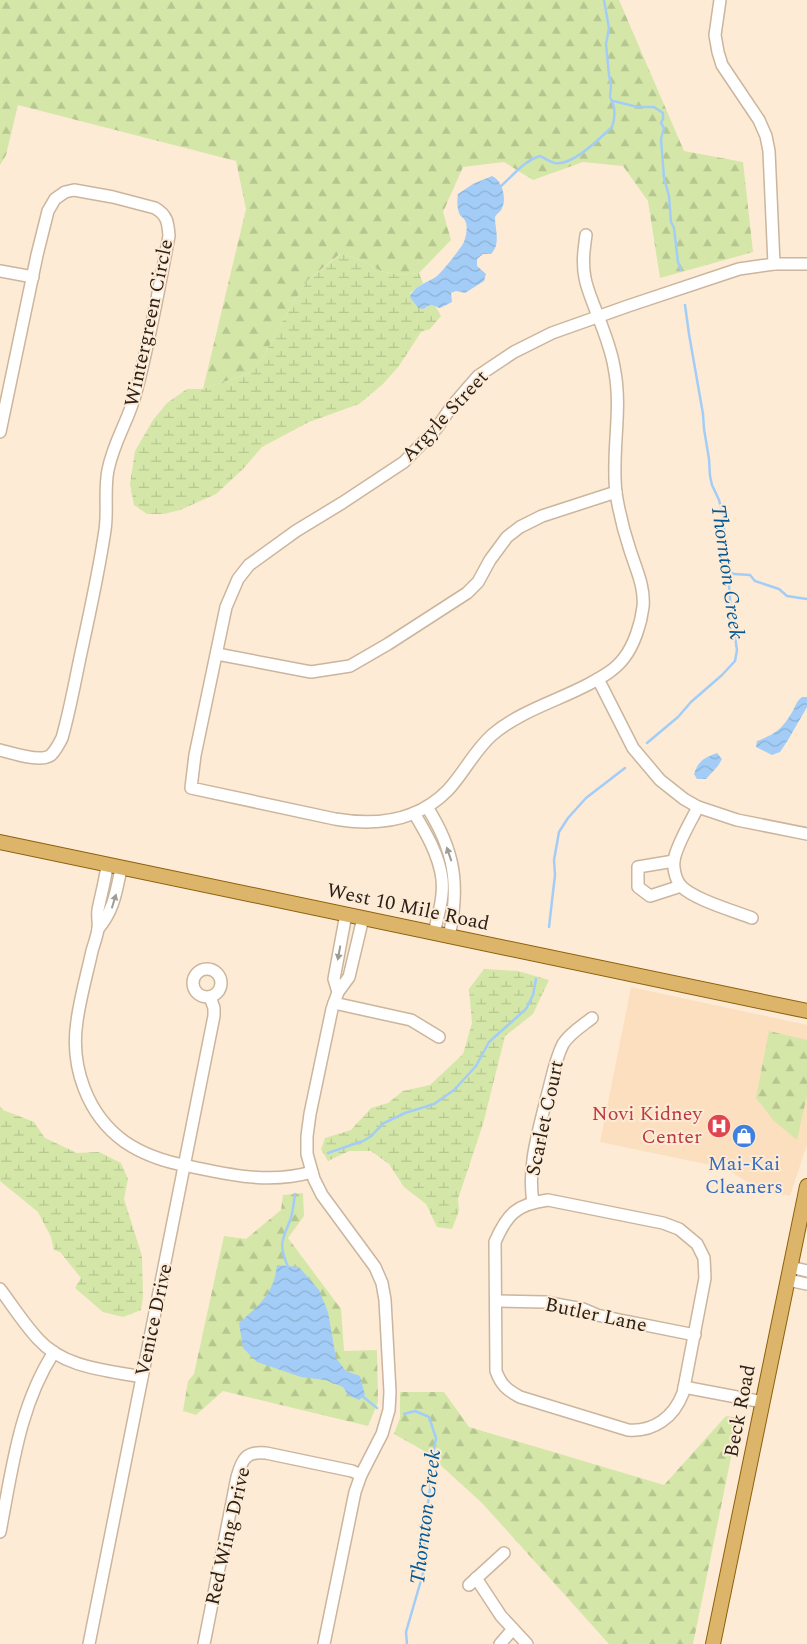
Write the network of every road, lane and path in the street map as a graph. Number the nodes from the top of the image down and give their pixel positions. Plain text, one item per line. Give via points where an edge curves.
1 (720, 0) edge
2 (586, 234) dead end
3 (774, 264) junction
4 (807, 264) edge
5 (0, 271) edge
6 (33, 277) junction
7 (598, 316) junction
8 (0, 432) edge
9 (616, 492) junction
10 (217, 654) junction
11 (598, 679) junction
12 (0, 750) edge
13 (427, 806) junction
14 (698, 807) junction
15 (414, 813) junction
16 (807, 834) edge
17 (0, 842) edge
18 (674, 861) junction
19 (114, 867) junction
20 (455, 877) junction
21 (442, 878) junction
22 (681, 886) junction
23 (346, 914) junction
24 (363, 918) junction
25 (752, 918) dead end
26 (434, 934) junction
27 (449, 937) junction
28 (210, 997) dead end
29 (336, 998) junction
30 (807, 1011) edge
31 (592, 1018) dead end
32 (439, 1037) dead end
33 (184, 1165) junction
34 (312, 1172) junction
35 (807, 1186) edge
36 (534, 1202) junction
37 (807, 1271) edge
38 (789, 1274) junction
39 (807, 1284) edge
40 (0, 1289) edge
41 (496, 1301) junction
42 (695, 1335) junction
43 (54, 1352) junction
44 (142, 1377) junction
45 (684, 1388) junction
46 (763, 1402) junction
47 (361, 1474) junction
48 (0, 1532) edge
49 (504, 1553) dead end
50 (513, 1629) junction
51 (89, 1644) edge
52 (204, 1644) edge
53 (324, 1644) edge
54 (500, 1644) edge
55 (527, 1644) edge
56 (713, 1644) edge

1 - 3 street via 715,35 722,65 766,136
2 - 7 street via 583,253 585,280
3 - 4 street, Argyle Street
3 - 7 street, Argyle Street via 739,270
5 - 6 street
6 - 8 street, Wintergreen Circle
6 - 12 street, Wintergreen Circle via 48,211 55,198 65,192 88,192 164,213 169,236 136,392 127,420 113,446 107,471 103,547 62,738 50,756 41,758
7 - 9 street via 618,389
7 - 10 street, Argyle Street via 514,352 478,376 436,429 404,462 249,565 230,597
9 - 10 street via 542,516 520,527 507,537 478,582 467,593 350,666 311,672
9 - 11 street via 630,551 639,573 643,606 640,623 624,658
10 - 15 street, Argyle Street via 190,788 354,822 393,821
11 - 13 street via 531,710 501,728 476,751 448,790
11 - 14 street via 633,748 660,780
13 - 15 street
20 -> 13 street via 441,832
14 - 16 street via 737,820
14 - 18 street
15 - 21 street via 430,841
17 - 19 main road, West 10 Mile Road
18 - 22 street
18 - 22 street via 638,867 638,887 650,896
19 - 23 main road, West 10 Mile Road
19 - 33 street via 98,912 98,929 76,1027 81,1081 98,1114 125,1142 151,1156
20 - 21 street
20 - 27 street
21 - 26 street via 442,897
22 - 25 street via 694,896
23 - 24 main road, West 10 Mile Road
23 -> 29 street via 334,979
24 - 26 main road, West 10 Mile Road
24 - 29 street via 349,977
26 - 27 main road, West 10 Mile Road
27 - 30 main road, West 10 Mile Road
28 - 33 street, Venice Drive via 214,1016
29 - 32 street via 411,1020
29 - 34 street via 324,1040 310,1114 307,1154
31 - 36 street, Scarlet Court via 569,1036 556,1060 533,1158 530,1185
33 - 34 street via 258,1178 290,1177
33 - 44 street, Venice Drive
34 - 47 street via 322,1195 375,1267 384,1290 390,1402 382,1434
35 - 38 main road, Beck Road
36 - 41 street via 519,1207 510,1215 495,1242
36 - 42 street via 568,1203 679,1229 697,1244 704,1258 706,1278
37 - 38 street
38 - 39 street
38 - 46 main road, Beck Road
40 - 43 street via 38,1340
41 - 42 street, Butler Lane via 545,1302
41 - 45 street via 496,1371 507,1390 520,1397 639,1431 657,1426 669,1416 679,1405
42 - 45 street
43 - 44 street via 82,1366
43 - 48 street via 28,1401
44 - 51 street, Venice Drive
45 - 46 street
46 - 56 main road, Beck Road
47 - 52 street, Red Wing Drive via 266,1453 258,1452 244,1459 237,1476
47 - 53 street via 353,1497
49 - 50 street via 472,1582 480,1586
50 - 54 street
50 - 55 street

